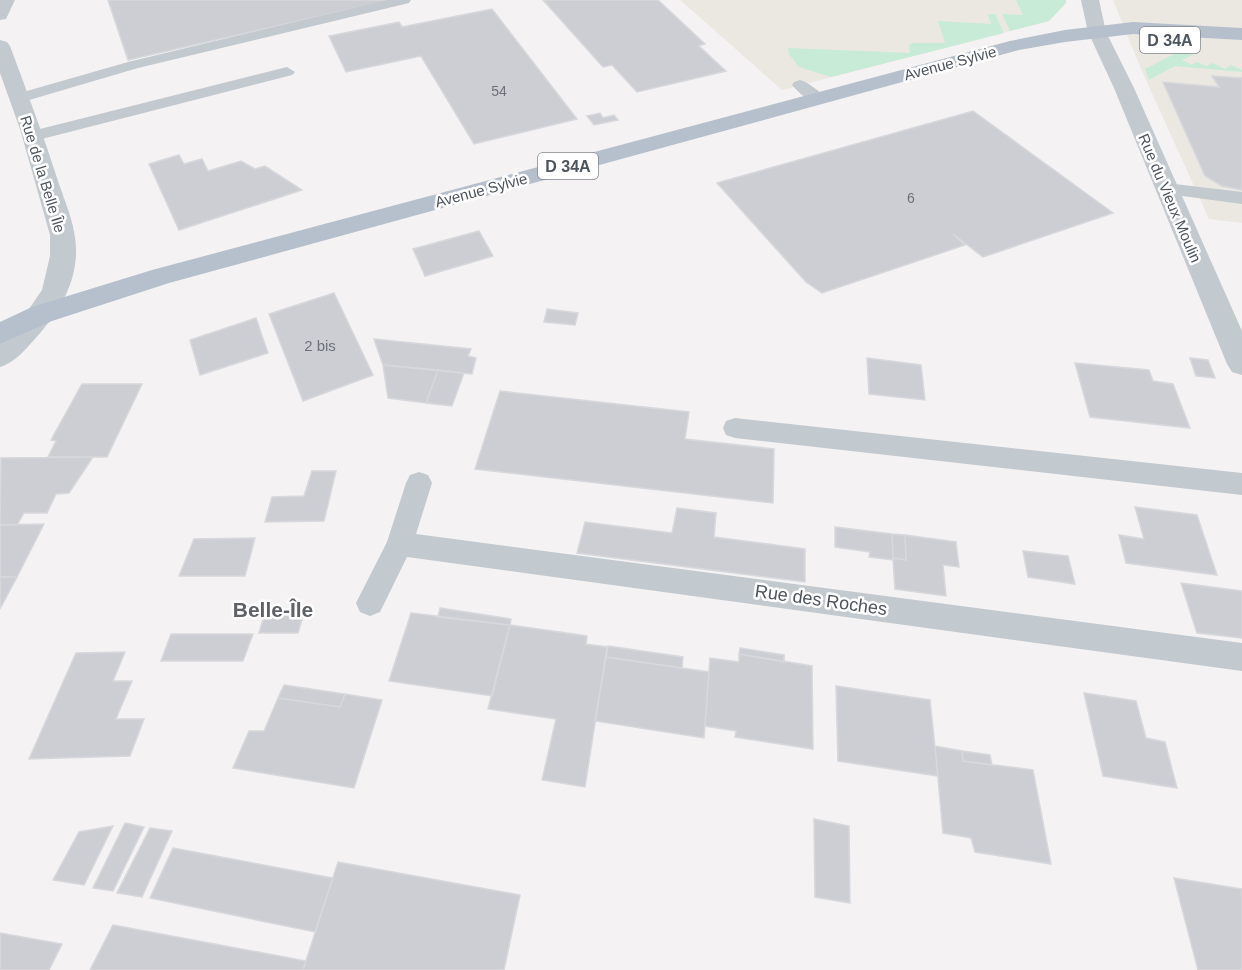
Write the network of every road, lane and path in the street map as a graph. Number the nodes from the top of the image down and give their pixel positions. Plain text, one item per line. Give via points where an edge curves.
1 (6, 0) edge
2 (404, 0) edge
3 (1090, 0) edge
4 (0, 15) edge
5 (1098, 32) junction
6 (1242, 34) edge
7 (0, 46) edge
8 (1242, 47) edge
9 (287, 72) dead end
10 (6, 82) edge
11 (33, 136) junction
12 (1166, 189) junction
13 (1242, 198) edge
14 (42, 314) junction
15 (0, 334) edge
16 (0, 356) edge
17 (1241, 361) edge
18 (735, 428) dead end
19 (418, 483) dead end
20 (1242, 484) edge
21 (400, 544) junction
22 (370, 603) dead end
23 (1242, 657) edge

1 - 4 street
2 - 10 lane via 134,65
3 - 5 street, Rue du Vieux Moulin
5 - 6 main road, Avenue Sylvie / D 34A via 1133,28
5 - 8 main road, Avenue Sylvie / D 34A
5 - 12 street, Rue du Vieux Moulin
5 - 14 main road, Avenue Sylvie / D 34A via 1017,45 809,92 161,276
7 - 10 street, Rue de la Belle Île
9 - 11 lane
10 - 11 street, Rue de la Belle Île
11 - 14 street, Rue de la Belle Île via 64,247 61,281
12 - 13 lane
12 - 17 street, Rue du Vieux Moulin
14 - 15 main road, D 34A
14 - 16 street, Rue de la Belle Île
18 - 20 lane
19 - 21 lane
21 - 22 lane
21 - 23 lane, Rue des Roches

